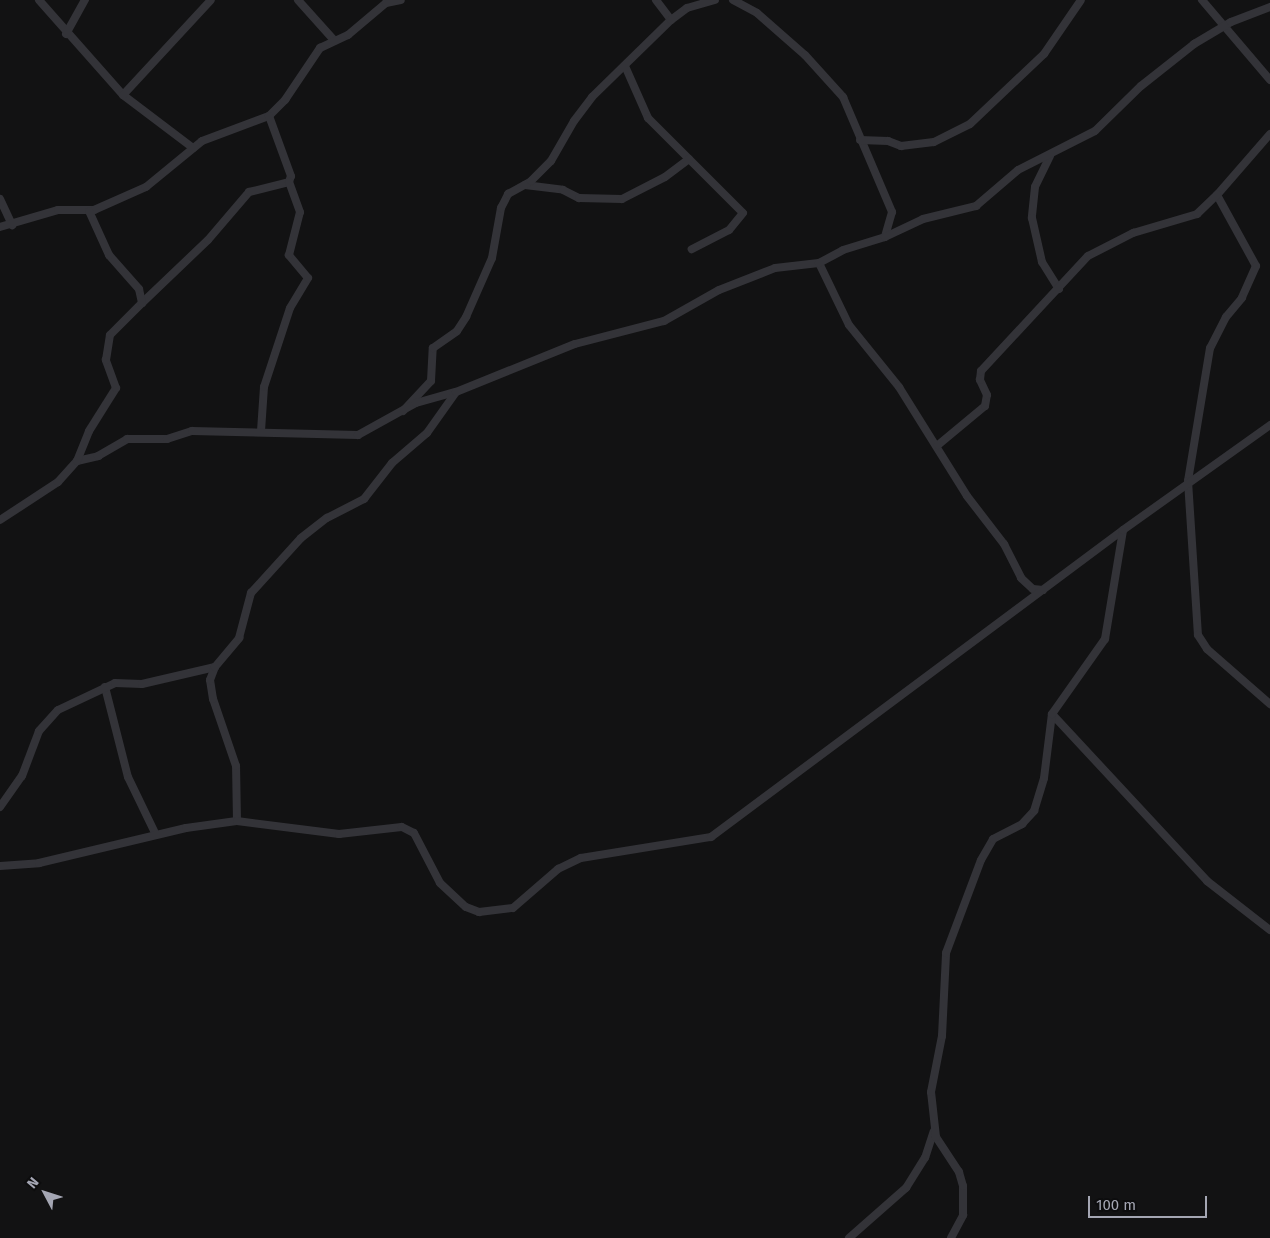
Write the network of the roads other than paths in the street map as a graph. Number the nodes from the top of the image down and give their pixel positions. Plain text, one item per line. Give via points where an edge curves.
1 (39, 0) edge
2 (85, 0) edge
3 (211, 0) edge
4 (298, 0) edge
5 (401, 0) edge
6 (656, 0) edge
7 (715, 0) edge
8 (733, 0) edge
9 (1081, 0) edge
10 (1202, 0) edge
11 (1270, 7) edge
12 (671, 20) junction
13 (1225, 26) junction
14 (66, 34) junction
15 (333, 39) junction
16 (625, 66) junction
17 (1270, 80) edge
18 (123, 95) junction
19 (269, 116) junction
20 (1270, 134) edge
21 (860, 140) junction
22 (193, 148) junction
23 (1050, 156) junction
24 (689, 158) junction
25 (289, 182) junction
26 (525, 185) junction
27 (1217, 195) junction
28 (0, 199) edge
29 (89, 212) junction
30 (12, 225) junction
31 (0, 227) edge
32 (885, 237) junction
33 (692, 249) dead end
34 (819, 264) junction
35 (1059, 289) junction
36 (142, 303) junction
37 (456, 392) junction
38 (403, 411) junction
39 (1270, 425) edge
40 (261, 432) junction
41 (938, 445) junction
42 (77, 461) junction
43 (1188, 481) junction
44 (0, 520) edge
45 (1123, 530) junction
46 (1043, 590) junction
47 (215, 666) junction
48 (105, 687) junction
49 (1270, 704) edge
50 (1052, 714) junction
51 (0, 807) edge
52 (237, 821) junction
53 (156, 835) junction
54 (0, 866) edge
55 (1270, 930) edge
56 (934, 1131) junction
57 (849, 1238) edge
58 (951, 1238) edge

1 - 14 street
2 - 14 street
3 - 18 street
4 - 15 street
5 - 15 street via 386,3 348,35
6 - 12 street
7 - 12 street via 687,8
8 - 21 street via 757,13 840,92
9 - 21 street via 1044,54 970,124 934,142 901,146 888,141
10 - 13 street
11 - 13 street
12 - 16 street
13 - 17 street
13 - 23 street via 1140,86 1095,131
14 - 18 street
15 - 19 street via 314,54 294,89
16 - 24 street via 648,118
16 - 26 street via 574,121 551,161
18 - 22 street
19 - 22 street
19 - 25 street via 291,176
20 - 27 street
21 - 32 street via 892,212
22 - 29 street via 146,187
23 - 32 street via 1018,170 976,206 923,219
23 - 35 street via 1035,187 1032,218 1042,262
24 - 26 street via 665,177 622,198 579,198 563,190
24 - 33 street via 743,213 729,230
25 - 36 street via 249,192 208,240
25 - 40 street via 300,212 289,255 308,278 290,308 264,387
26 - 38 street via 506,197 495,250 466,317 457,331 433,348 431,381
27 - 35 street via 1197,214 1133,233 1096,250
27 - 43 street via 1256,266 1242,298 1226,317 1210,348
28 - 30 street
29 - 30 street via 58,210
29 - 36 street via 108,255 139,289
30 - 31 street
32 - 34 street via 843,250
34 - 37 street via 775,268 719,290 664,321 575,344
34 - 41 street via 850,325 899,387
35 - 41 street via 981,371 980,380 987,396 985,406
36 - 42 street via 110,335 106,360 116,388 86,437
37 - 38 street
37 - 47 street via 427,433 392,463 364,499 316,526 258,584 239,638
38 - 40 street via 358,435
39 - 43 street
40 - 42 street via 192,431 167,439 134,437 98,456
41 - 46 street via 967,496 1004,544 1021,578 1033,590
42 - 44 street via 58,482
43 - 45 street
43 - 49 street via 1198,635 1207,649
45 - 46 street
45 - 50 street via 1105,639
46 - 52 street via 711,837 605,852 574,860 553,872 520,904 504,911 479,912 452,895 432,872 420,842 409,829 339,834
47 - 48 street via 142,684 123,682
47 - 52 street via 210,685 236,766
48 - 51 street via 70,702 47,720 16,788
48 - 53 street via 128,777
50 - 55 street via 1207,881
50 - 56 street via 1044,778 1034,811 1028,820 1003,832 988,847 946,953 942,1036 931,1092
52 - 53 street
53 - 54 street via 39,863
56 - 57 street via 925,1158 906,1188
56 - 58 street via 960,1172 963,1186 963,1216

